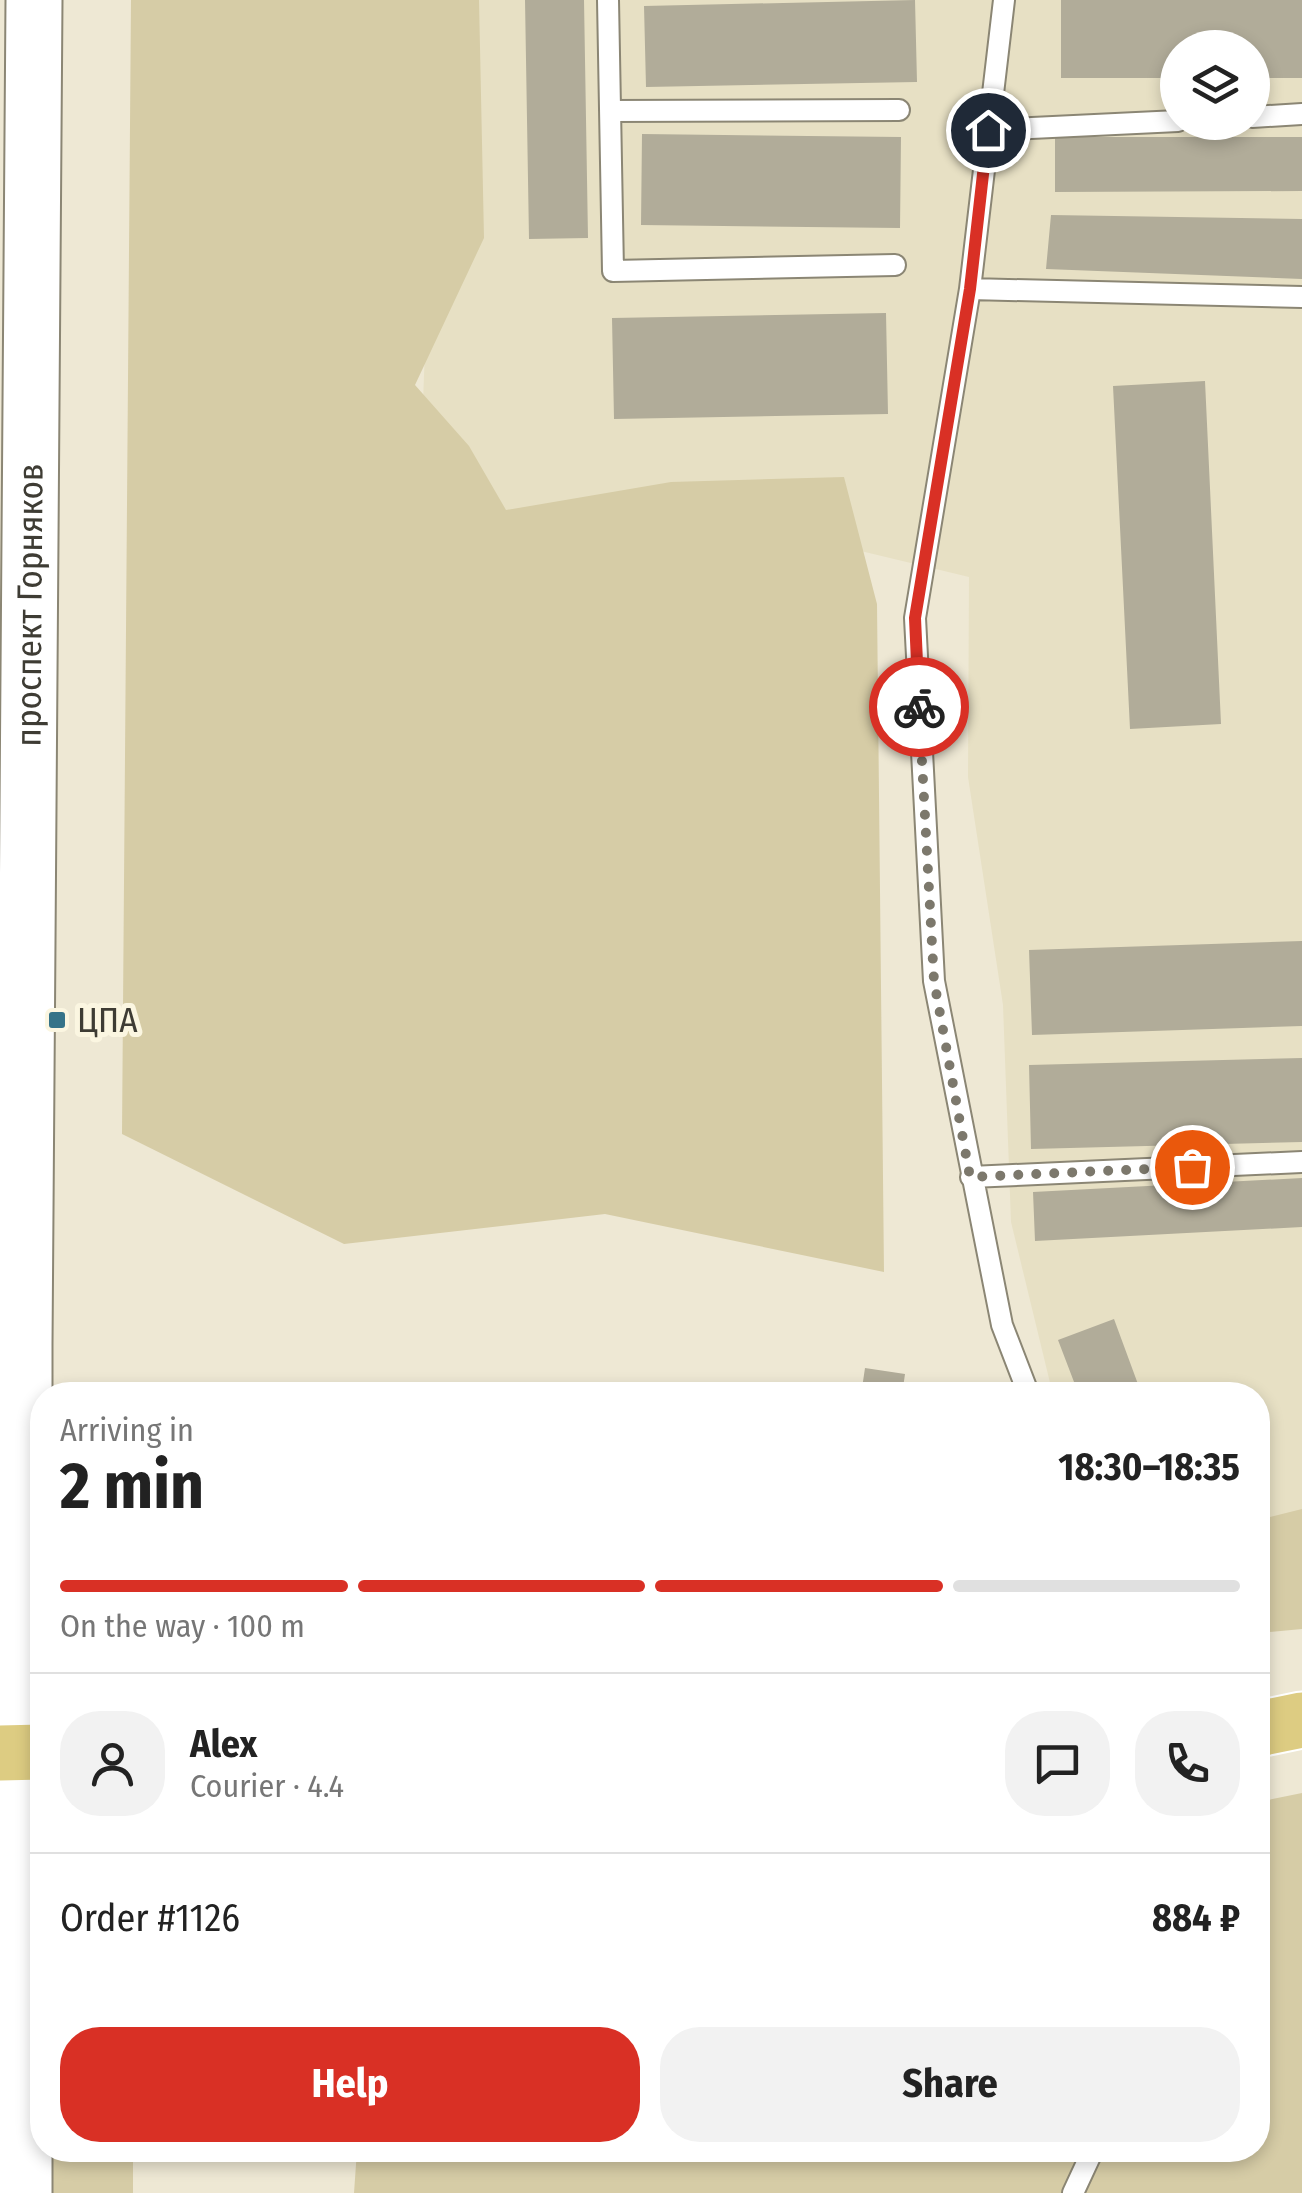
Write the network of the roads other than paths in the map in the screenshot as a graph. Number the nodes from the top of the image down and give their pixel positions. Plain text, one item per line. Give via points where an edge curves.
1 (34, 0) edge
2 (608, 0) edge
3 (1004, 0) edge
4 (898, 110) dead end
5 (610, 111) junction
6 (1302, 114) edge
7 (1270, 116) edge
8 (1160, 121) edge
9 (988, 130) junction
10 (896, 264) dead end
11 (970, 289) junction
12 (1302, 298) edge
13 (1302, 1162) edge
14 (970, 1177) junction
15 (1025, 1382) edge
16 (1302, 1720) edge
17 (1270, 1727) edge
18 (23, 1752) edge
19 (1088, 2162) edge
20 (24, 2193) edge
21 (1073, 2193) edge

1 - 18 main road, проспект Горняков
2 - 5 lane
3 - 9 lane
4 - 5 lane
5 - 10 lane via 612,271
6 - 7 lane
8 - 9 lane
9 - 11 lane
11 - 12 lane
11 - 14 lane via 915,618 934,981
13 - 14 lane
14 - 15 lane via 1002,1325
16 - 17 main road
18 - 20 main road, проспект Горняков
19 - 21 lane

